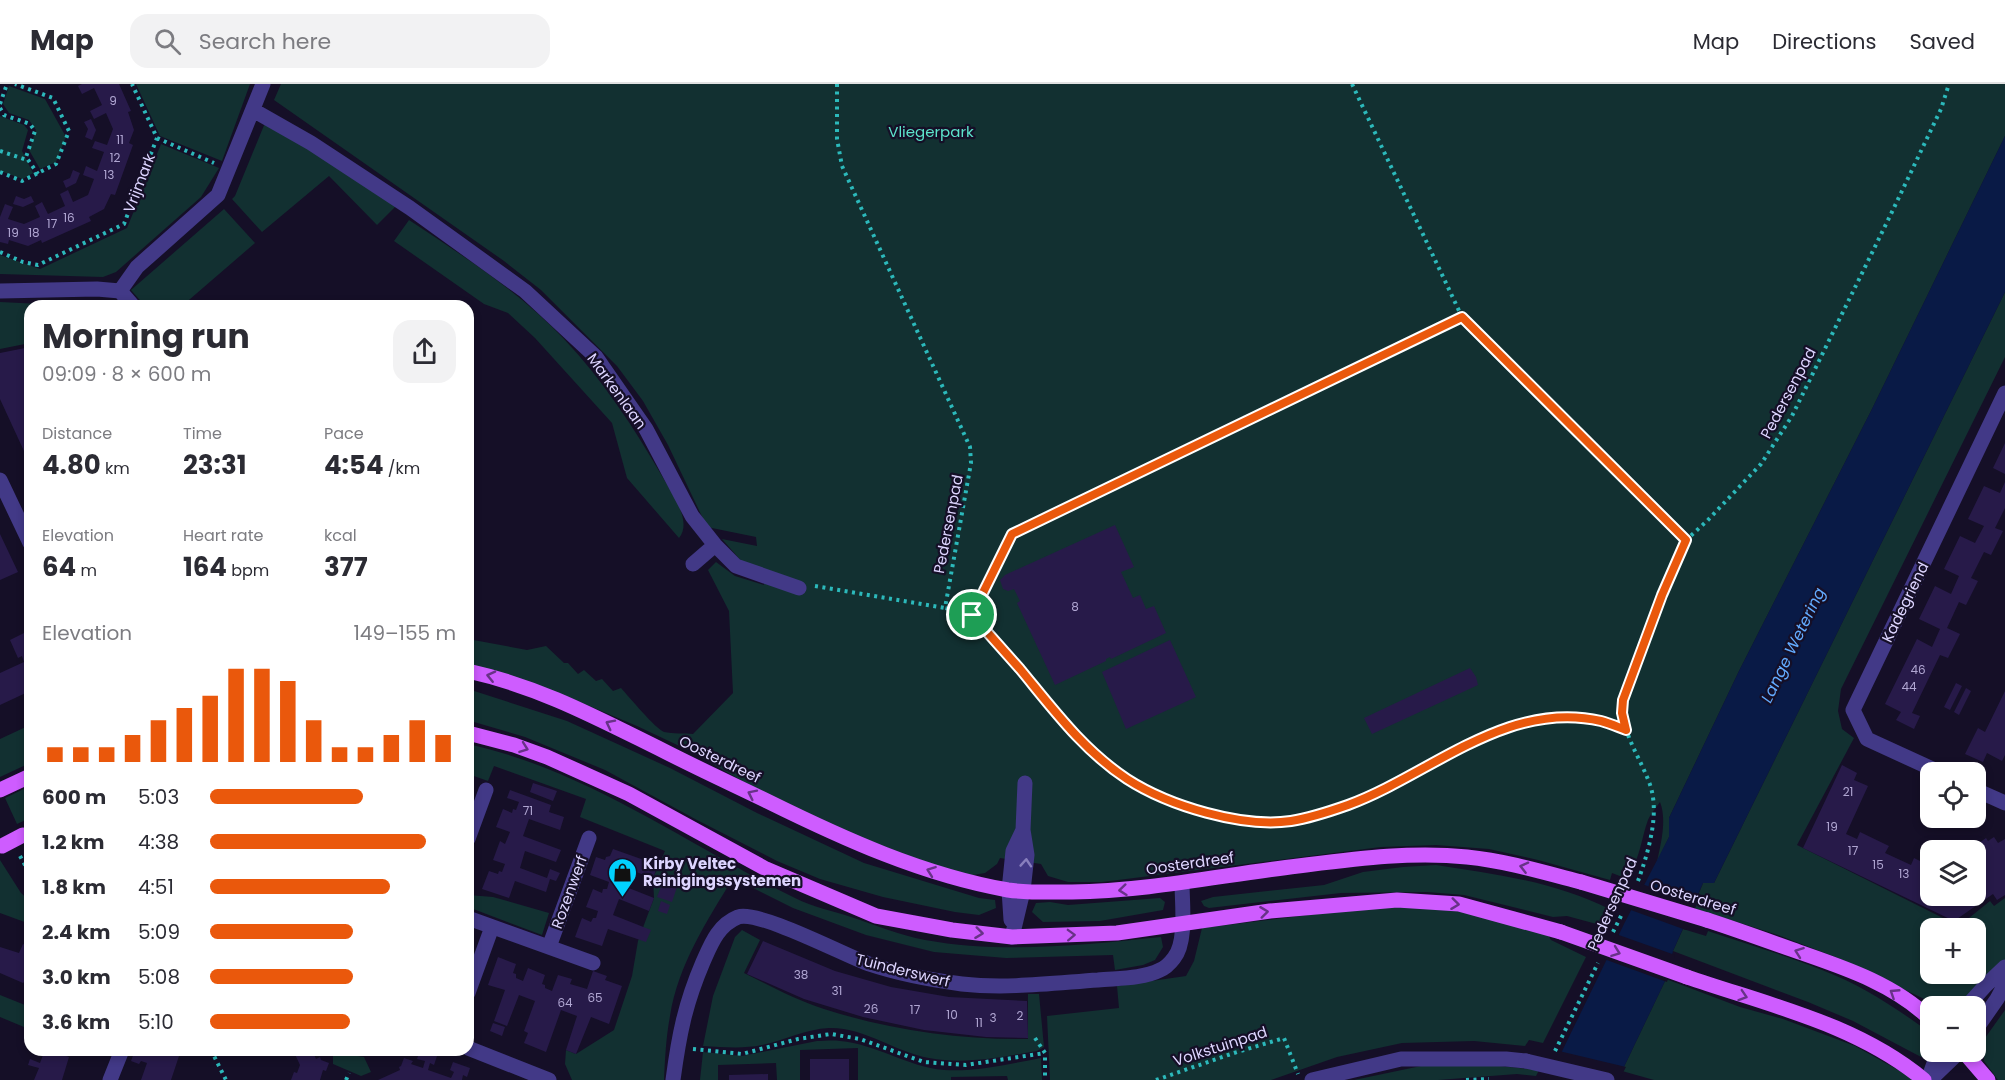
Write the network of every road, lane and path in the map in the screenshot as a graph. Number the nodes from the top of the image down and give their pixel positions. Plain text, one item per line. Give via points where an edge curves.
1 (7, 84) edge
2 (15, 84) edge
3 (132, 84) edge
4 (262, 84) edge
5 (837, 84) edge
6 (1352, 84) edge
7 (1949, 84) edge
8 (0, 106) edge
9 (253, 110) junction
10 (156, 138) junction
11 (0, 151) edge
12 (28, 160) junction
13 (228, 170) junction
14 (0, 172) edge
15 (38, 174) junction
16 (0, 252) edge
17 (0, 291) edge
18 (120, 291) junction
19 (128, 300) edge
20 (1462, 317) junction
21 (2005, 393) edge
22 (0, 480) edge
23 (24, 530) edge
24 (1686, 540) junction
25 (715, 545) junction
26 (693, 564) dead end
27 (799, 588) joint
28 (945, 608) junction
29 (972, 615) junction
30 (474, 672) edge
31 (1626, 730) junction
32 (474, 734) edge
33 (1920, 763) edge
34 (24, 779) edge
35 (1025, 783) dead end
36 (0, 790) edge
37 (486, 790) dead end
38 (1986, 794) edge
39 (2005, 802) edge
40 (474, 823) edge
41 (24, 835) edge
42 (589, 838) dead end
43 (1, 847) edge
44 (1182, 883) junction
45 (1638, 883) dead end
46 (1016, 891) junction
47 (1627, 904) dead end
48 (474, 920) edge
49 (1182, 923) junction
50 (492, 927) junction
51 (1612, 935) dead end
52 (1012, 937) junction
53 (549, 947) junction
54 (1599, 962) dead end
55 (593, 963) dead end
56 (2005, 967) edge
57 (474, 976) edge
58 (2005, 984) edge
59 (1976, 996) edge
60 (1920, 1009) edge
61 (1986, 1013) edge
62 (1035, 1038) dead end
63 (678, 1047) junction
64 (474, 1050) edge
65 (1554, 1052) dead end
66 (1045, 1053) junction
67 (120, 1056) edge
68 (214, 1056) edge
69 (1934, 1062) edge
70 (1948, 1062) edge
71 (1973, 1062) edge
72 (349, 1073) dead end
73 (110, 1080) edge
74 (226, 1080) edge
75 (346, 1080) edge
76 (549, 1080) edge
77 (673, 1080) edge
78 (1045, 1080) edge
79 (1156, 1080) edge
80 (1300, 1080) edge
81 (1312, 1080) edge
82 (1607, 1080) edge
83 (1927, 1080) edge
84 (1988, 1080) edge

1 - 8 path
2 - 15 path via 53,98 69,131 56,164
3 - 10 path, Vrijmark
4 - 9 street
5 - 28 path, Pedersenpad via 837,139 842,166 970,447 971,463
6 - 20 path
7 - 24 path, Pedersenpad via 1941,109 1792,416 1761,464
8 - 12 path via 4,115 30,123 35,131
9 - 13 street
9 - 25 street, Markenlaan via 380,188 525,291 596,357 646,429 692,516
10 - 13 path
10 - 16 path, Vrijmark via 124,224 38,265
11 - 12 path
12 - 15 path
13 - 18 street via 218,195 137,267
14 - 15 path via 22,181
17 - 18 street
18 - 19 street
20 - 24 path
20 - 29 path via 1012,534
21 - 33 street, Kadegriend via 1853,710 1867,739
22 - 23 street
24 - 31 path, Pedersenpad via 1623,700
25 - 26 street
25 - 27 street, Markenlaan via 736,567
27 - 28 path via 808,585
28 - 29 path
29 - 31 path via 1091,751 1147,789 1182,806 1226,818 1292,821 1348,805 1501,729 1534,719 1588,718
46 -> 30 main road, Oosterdreef via 941,875 875,850 811,823 554,697
31 - 45 path, Pedersenpad via 1651,785 1654,815 1650,846
32 -> 52 main road via 514,744 629,794 775,874 876,916
34 - 36 main road
35 - 46 street via 1023,830 1027,855
37 - 40 street
38 - 39 street
41 - 43 main road, bridge
42 - 53 street, Rozenwerf
44 -> 46 main road, Oosterdreef via 1109,892
44 - 49 street, Tuinderswerf
60 -> 44 main road, Oosterdreef, bridge via 1854,971 1707,920 1508,863 1467,857 1395,856
46 - 52 street
47 - 51 path, Pedersenpad
48 - 50 street, Rozenwerf
52 -> 49 main road via 1117,933
49 - 63 street, Tuinderswerf via 1180,950 1161,970 1138,977 997,985 963,984 872,965 772,923 740,916 714,936 690,992
49 -> 83 main road, bridge via 1397,900 1459,904 1561,932 1814,1019 1873,1045
50 - 53 street, Rozenwerf
50 - 57 street
53 - 55 street, Rozenwerf
54 - 65 path, Pedersenpad
56 - 59 street
58 - 61 street
62 - 66 path
63 - 66 path via 742,1053 831,1034 860,1039 924,1062 966,1065
63 - 77 street, Tuinderswerf
64 - 76 street
66 - 78 path
67 - 73 street
68 - 74 path
69 - 83 street
70 - 83 street
71 - 84 main road
72 - 75 path
79 - 80 path, Volkstuinpad via 1284,1038
81 - 82 street, bridge via 1401,1059 1526,1061

